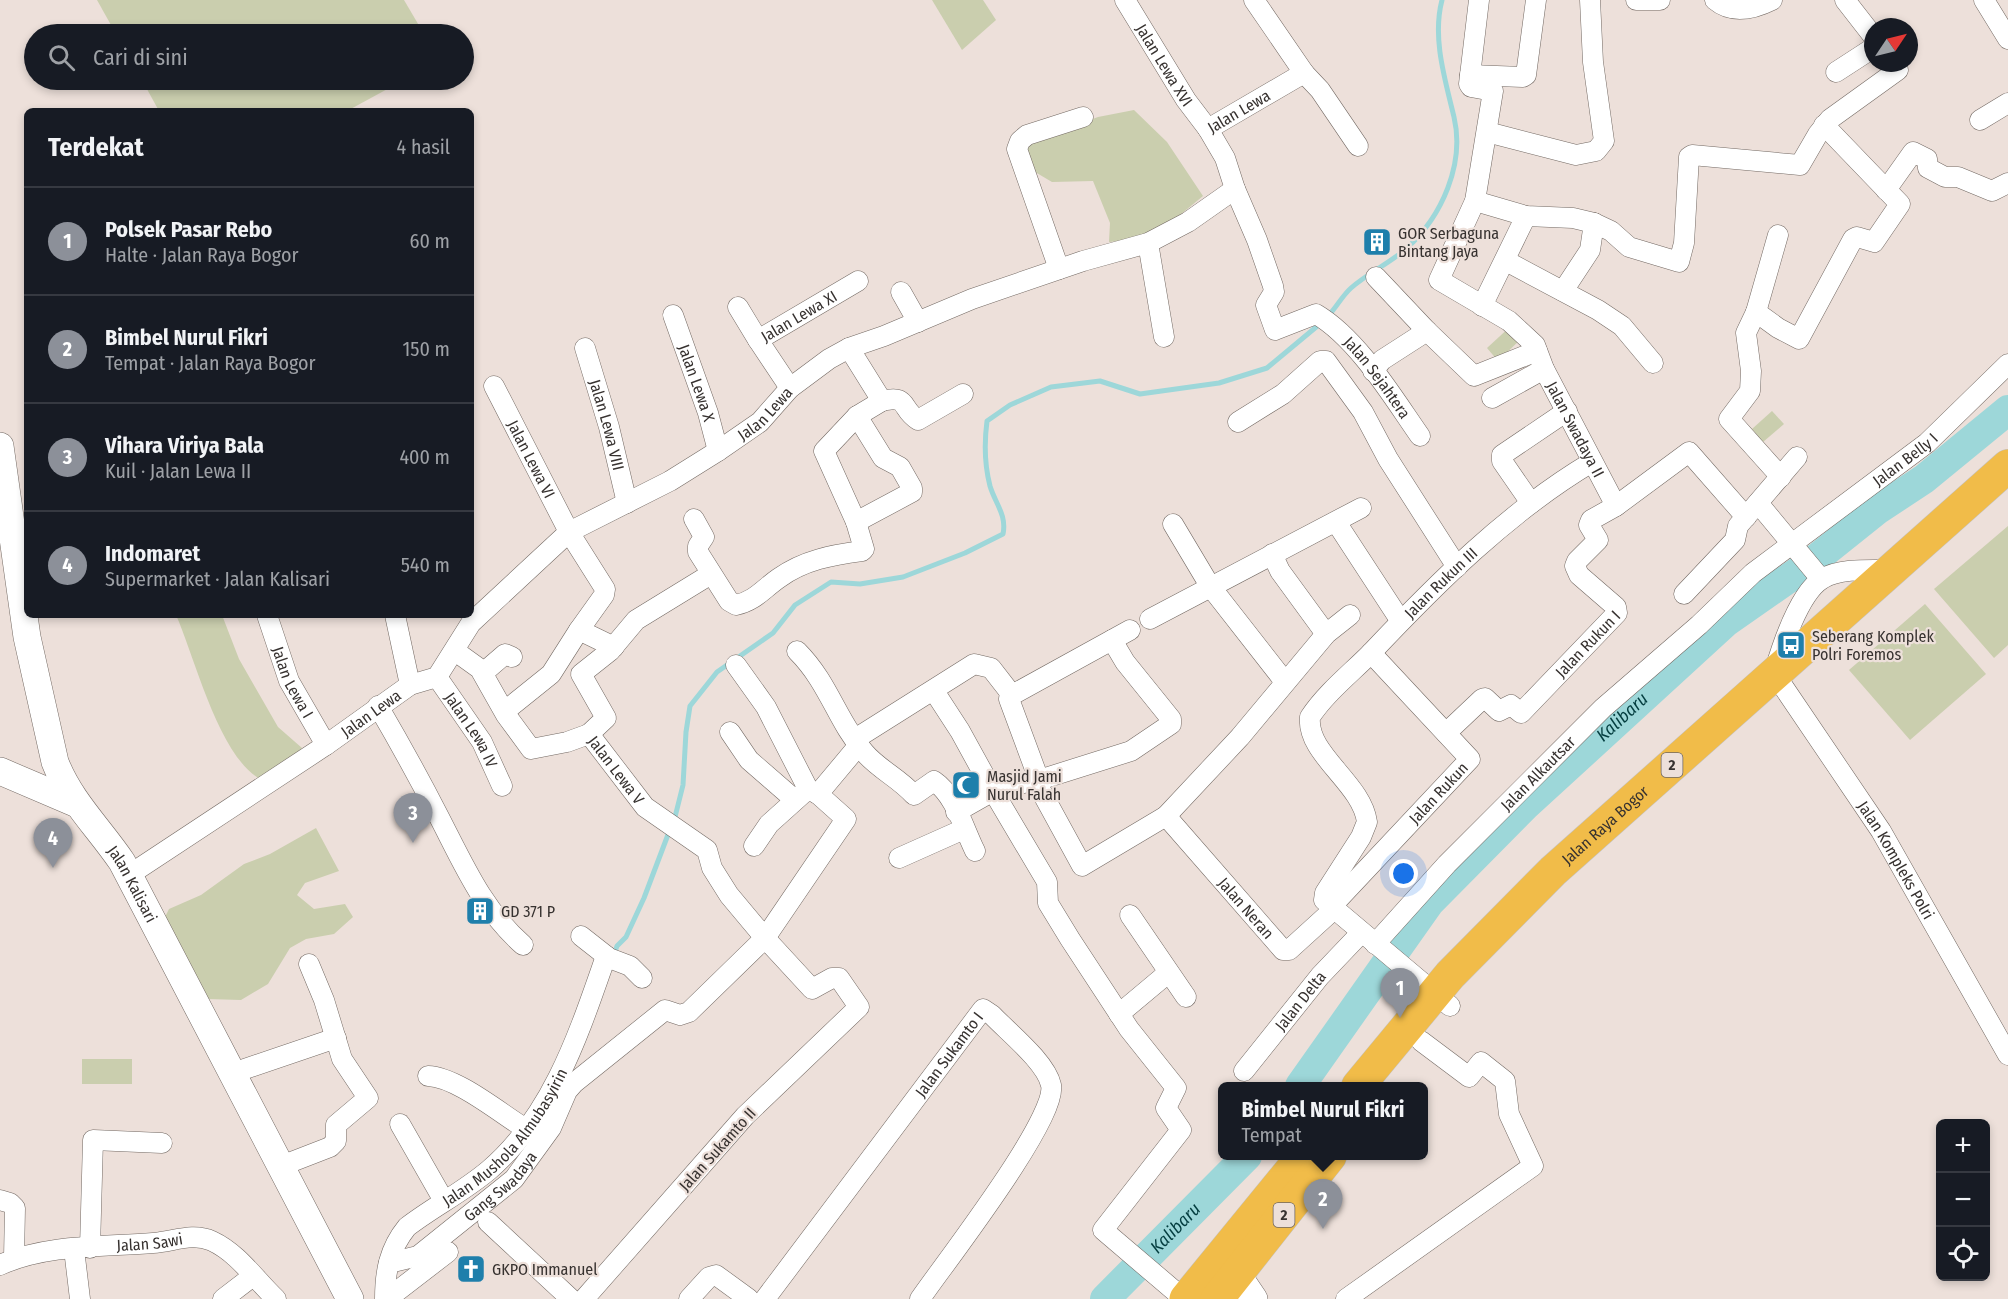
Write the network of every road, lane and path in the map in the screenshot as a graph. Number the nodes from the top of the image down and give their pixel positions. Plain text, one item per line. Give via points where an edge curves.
1 (1125, 0) edge
2 (1254, 0) edge
3 (1479, 0) edge
4 (1536, 0) edge
5 (1590, 0) edge
6 (1636, 0) edge
7 (1660, 0) edge
8 (1715, 0) edge
9 (1772, 0) edge
10 (1845, 0) edge
11 (1984, 0) edge
12 (1864, 24) edge
13 (2008, 39) edge
14 (1864, 54) edge
15 (1304, 72) junction
16 (1836, 72) dead end
17 (1895, 72) edge
18 (1470, 75) junction
19 (2008, 103) edge
20 (1083, 117) dead end
21 (1980, 120) dead end
22 (1824, 125) junction
23 (1208, 129) junction
24 (1487, 132) junction
25 (1358, 146) dead end
26 (2008, 183) edge
27 (1235, 189) junction
28 (1886, 190) junction
29 (1475, 201) junction
30 (1526, 216) junction
31 (1594, 223) junction
32 (1778, 235) dead end
33 (1148, 243) junction
34 (1506, 261) junction
35 (1059, 269) junction
36 (1376, 277) dead end
37 (858, 281) dead end
38 (1563, 291) junction
39 (901, 292) dead end
40 (1482, 306) junction
41 (738, 307) dead end
42 (1756, 312) junction
43 (673, 315) dead end
44 (918, 322) junction
45 (1427, 331) junction
46 (1164, 337) dead end
47 (758, 340) junction
48 (585, 348) dead end
49 (849, 348) junction
50 (1541, 360) junction
51 (1653, 363) dead end
52 (2008, 364) edge
53 (1373, 371) junction
54 (494, 386) dead end
55 (790, 388) junction
56 (963, 394) dead end
57 (1492, 398) dead end
58 (882, 401) junction
59 (1567, 411) junction
60 (856, 416) junction
61 (1238, 422) dead end
62 (1420, 436) dead end
63 (0, 446) edge
64 (718, 451) junction
65 (1797, 457) dead end
66 (1592, 462) junction
67 (2008, 466) edge
68 (1781, 477) junction
69 (2008, 491) edge
70 (627, 503) junction
71 (1531, 503) junction
72 (1616, 506) junction
73 (1361, 508) dead end
74 (1752, 510) junction
75 (694, 519) dead end
76 (856, 522) junction
77 (1336, 522) junction
78 (1173, 524) dead end
79 (569, 532) junction
80 (1272, 554) junction
81 (1808, 562) junction
82 (1457, 567) junction
83 (1890, 570) junction
84 (711, 574) junction
85 (9, 577) edge
86 (1210, 586) junction
87 (1684, 594) dead end
88 (1350, 615) dead end
89 (268, 618) edge
90 (396, 618) edge
91 (1150, 619) dead end
92 (1400, 620) junction
93 (579, 630) junction
94 (1130, 630) dead end
95 (1326, 634) junction
96 (1112, 640) junction
97 (614, 647) junction
98 (455, 651) junction
99 (797, 651) dead end
100 (1371, 653) junction
101 (512, 657) dead end
102 (736, 665) dead end
103 (483, 673) junction
104 (437, 677) junction
105 (1285, 682) junction
106 (1781, 682) junction
107 (410, 685) junction
108 (934, 691) junction
109 (1012, 695) junction
110 (378, 706) junction
111 (505, 711) junction
112 (730, 732) dead end
113 (1446, 733) junction
114 (589, 734) junction
115 (857, 742) junction
116 (326, 745) junction
117 (0, 771) edge
118 (1037, 780) junction
119 (502, 786) dead end
120 (993, 791) junction
121 (807, 794) junction
122 (75, 803) junction
123 (1166, 816) junction
124 (960, 821) junction
125 (754, 846) dead end
126 (975, 851) dead end
127 (899, 858) dead end
128 (129, 875) junction
129 (1330, 904) junction
130 (1131, 915) dead end
131 (581, 936) dead end
132 (765, 938) junction
133 (1373, 944) junction
134 (523, 945) dead end
135 (610, 958) junction
136 (309, 964) dead end
137 (1168, 973) junction
138 (642, 978) dead end
139 (1186, 997) dead end
140 (1427, 997) junction
141 (1119, 1014) junction
142 (336, 1038) junction
143 (2008, 1055) edge
144 (1244, 1071) dead end
145 (233, 1073) junction
146 (428, 1076) dead end
147 (1361, 1082) edge
148 (1387, 1082) edge
149 (400, 1124) dead end
150 (526, 1129) junction
151 (162, 1143) dead end
152 (1300, 1160) edge
153 (1326, 1160) edge
154 (281, 1166) junction
155 (0, 1200) edge
156 (444, 1201) junction
157 (488, 1222) dead end
158 (82, 1248) junction
159 (448, 1252) dead end
160 (7, 1262) edge
161 (389, 1263) junction
162 (254, 1276) junction
163 (1237, 1277) edge
164 (345, 1288) edge
165 (80, 1299) edge
166 (223, 1299) edge
167 (276, 1299) edge
168 (386, 1299) edge
169 (571, 1299) edge
170 (584, 1299) edge
171 (689, 1299) edge
172 (749, 1299) edge
173 (765, 1299) edge
174 (920, 1299) edge
175 (1185, 1299) edge
176 (1217, 1299) edge
177 (1346, 1299) edge

1 - 23 street, Jalan Lewa XVI
2 - 15 street
3 - 18 street
4 - 18 street via 1526,75
5 - 24 street via 1593,63 1604,141 1596,151 1576,155
6 - 7 street
8 - 9 street via 1736,9 1759,7
10 - 12 street
11 - 13 street
14 - 16 street
15 - 23 street, Jalan Lewa
15 - 25 street
17 - 22 street
18 - 24 street via 1471,87 1492,91
19 - 21 street
20 - 35 street via 1027,135 1017,149
22 - 28 street
22 - 31 street via 1799,165 1689,157 1684,243 1678,262 1629,247 1611,231
23 - 27 street, Jalan Lewa via 1225,158
24 - 29 street
26 - 28 street via 1992,191 1958,177 1945,177 1928,168 1927,159 1915,152
27 - 33 street, Jalan Lewa via 1188,222
27 - 53 street, Jalan Sejahtera via 1273,286 1274,292 1266,305 1275,330 1316,314 1346,338
28 - 42 street via 1900,205 1874,242 1853,239 1800,339
29 - 30 street
29 - 40 street, Jalan Swadaya II via 1439,278
30 - 31 street
30 - 34 street
31 - 38 street via 1590,250
32 - 42 street
33 - 35 street, Jalan Lewa
33 - 46 street
34 - 38 street
34 - 40 street
35 - 44 street, Jalan Lewa
36 - 45 street
37 - 47 street, Jalan Lewa XI
38 - 51 street via 1622,326
39 - 44 street
40 - 50 street, Jalan Swadaya II via 1509,321 1535,345
41 - 47 street
42 - 68 street via 1746,333 1750,391 1729,419
43 - 64 street, Jalan Lewa X
44 - 49 street, Jalan Lewa
45 - 50 street via 1474,376
45 - 53 street via 1382,360
47 - 55 street, Jalan Lewa XI
48 - 70 street, Jalan Lewa VIII
49 - 55 street, Jalan Lewa
49 - 58 street
50 - 57 street
50 - 59 street, Jalan Swadaya II
52 - 81 street, Jalan Belly I
53 - 62 street, Jalan Sejahtera
54 - 79 street, Jalan Lewa VI
55 - 64 street, Jalan Lewa via 760,422
56 - 58 street via 918,420 902,401
58 - 60 street
59 - 66 street, Jalan Swadaya II
59 - 71 street via 1502,455
60 - 76 street via 824,452
60 - 76 street via 883,458 900,467 912,489
61 - 82 street via 1283,393 1320,361 1326,361 1363,412
63 - 85 street, Jalan Kalisari
64 - 70 street, Jalan Lewa
65 - 68 street
66 - 71 street, Jalan Rukun III
66 - 72 street, Jalan Swadaya II
67 - 83 highway, Jalan Raya Bogor / 2
68 - 74 street
69 - 106 highway, Jalan Raya Bogor / 2
70 - 79 street, Jalan Lewa
71 - 82 street, Jalan Rukun III
72 - 74 street via 1689,452
72 - 113 street, Jalan Rukun I via 1589,522 1598,540 1575,566 1579,575 1616,607 1617,613 1521,713 1511,705 1499,711 1485,698
73 - 77 street
74 - 81 street
74 - 87 street via 1738,526 1735,540
75 - 84 street via 704,537 699,552
76 - 84 street via 862,551 817,558 777,579 746,603 736,605 729,601
77 - 80 street
77 - 92 street
78 - 86 street
79 - 93 street, Jalan Lewa VI via 605,589
79 - 98 street, Jalan Lewa via 471,623
80 - 86 street
80 - 95 street
81 - 83 street
81 - 106 street via 1799,607 1785,638
81 - 133 street, Jalan Alkautsar via 1753,573 1603,708
82 - 92 street, Jalan Rukun III
83 - 106 highway, Jalan Raya Bogor / 2
84 - 97 street via 636,620
85 - 122 street, Jalan Kalisari via 27,637 54,762
86 - 91 street
86 - 105 street
88 - 95 street
89 - 116 street, Jalan Lewa I via 288,681
90 - 107 street
92 - 100 street, Jalan Rukun III
93 - 97 street
93 - 111 street via 551,674
94 - 96 street
95 - 105 street
96 - 109 street
96 - 118 street via 1171,724 1131,751
97 - 114 street via 581,674 606,718
98 - 103 street, Jalan Lewa V
98 - 104 street, Jalan Lewa
99 - 115 street via 828,690
100 - 113 street, Jalan Rukun
100 - 129 street, Jalan Rukun III via 1314,711 1309,723 1316,741 1359,799 1367,822
101 - 103 street via 505,654
102 - 121 street via 766,707
103 - 111 street, Jalan Lewa V
104 - 107 street, Jalan Lewa
104 - 119 street, Jalan Lewa IV via 482,742
105 - 123 street
106 - 140 highway, Jalan Raya Bogor / 2 via 1485,966
106 - 143 street, Jalan Kompleks Polri via 1881,831
107 - 110 street, Jalan Lewa
108 - 109 street via 978,663 992,668
108 - 115 street
108 - 120 street
109 - 118 street via 1010,700
110 - 116 street, Jalan Lewa
110 - 134 street via 482,900 503,928
111 - 114 street, Jalan Lewa V via 531,749
112 - 121 street via 749,760
113 - 129 street, Jalan Rukun via 1469,760
114 - 132 street, Jalan Lewa V via 645,807 707,850 712,868 729,895
115 - 121 street
115 - 124 street via 914,795 934,781
116 - 128 street, Jalan Lewa
117 - 122 street
118 - 120 street
118 - 123 street via 1082,866
120 - 124 street
120 - 141 street via 1047,882 1048,903
121 - 125 street via 769,824
121 - 132 street via 846,819
122 - 128 street, Jalan Kalisari via 115,851
123 - 129 street, Jalan Neran via 1282,950 1289,950
124 - 126 street
124 - 127 street
128 - 145 street, Jalan Kalisari
129 - 133 street
130 - 137 street
131 - 135 street
132 - 161 street, Gang Swadaya via 689,1012 680,1016 665,1010 574,1083 551,1128 514,1179 418,1256
132 - 170 street, Jalan Sukamto II via 812,989 836,977 859,1007 745,1116
133 - 140 street
133 - 144 street, Jalan Delta via 1320,976
135 - 138 street via 630,966
135 - 150 street, Jalan Mushola Almubasyirin via 562,1072
136 - 142 street
137 - 139 street
137 - 141 street
140 - 147 highway, Jalan Raya Bogor / 2
140 - 148 highway, Jalan Raya Bogor / 2
140 - 177 street via 1469,1077 1481,1062 1505,1082 1507,1109 1533,1167
141 - 175 street via 1175,1084 1176,1091 1166,1108 1181,1128 1103,1227 1105,1233
142 - 145 street
142 - 154 street via 342,1059 368,1098 336,1125 336,1141 330,1147
145 - 154 street, Jalan Kalisari
146 - 150 street via 456,1086
149 - 156 street
150 - 156 street, Jalan Mushola Almubasyirin via 489,1170
151 - 158 street via 93,1140
152 - 163 highway, 2
153 - 163 highway, 2
154 - 164 street, Jalan Kalisari
155 - 160 street via 15,1208
156 - 161 street, Jalan Mushola Almubasyirin via 406,1227
157 - 169 street
158 - 160 street, Jalan Sawi via 50,1250
158 - 162 street, Jalan Sawi via 201,1238 236,1257
158 - 165 street
159 - 168 street
161 - 168 street, Jalan Mushola Almubasyirin
162 - 166 street
162 - 167 street, Jalan Sawi
163 - 175 highway, 2
163 - 176 highway, 2
171 - 172 street via 716,1275
173 - 174 street, Jalan Sukamto I via 982,1010 992,1015 1040,1064 1047,1074 1052,1096 1026,1147

